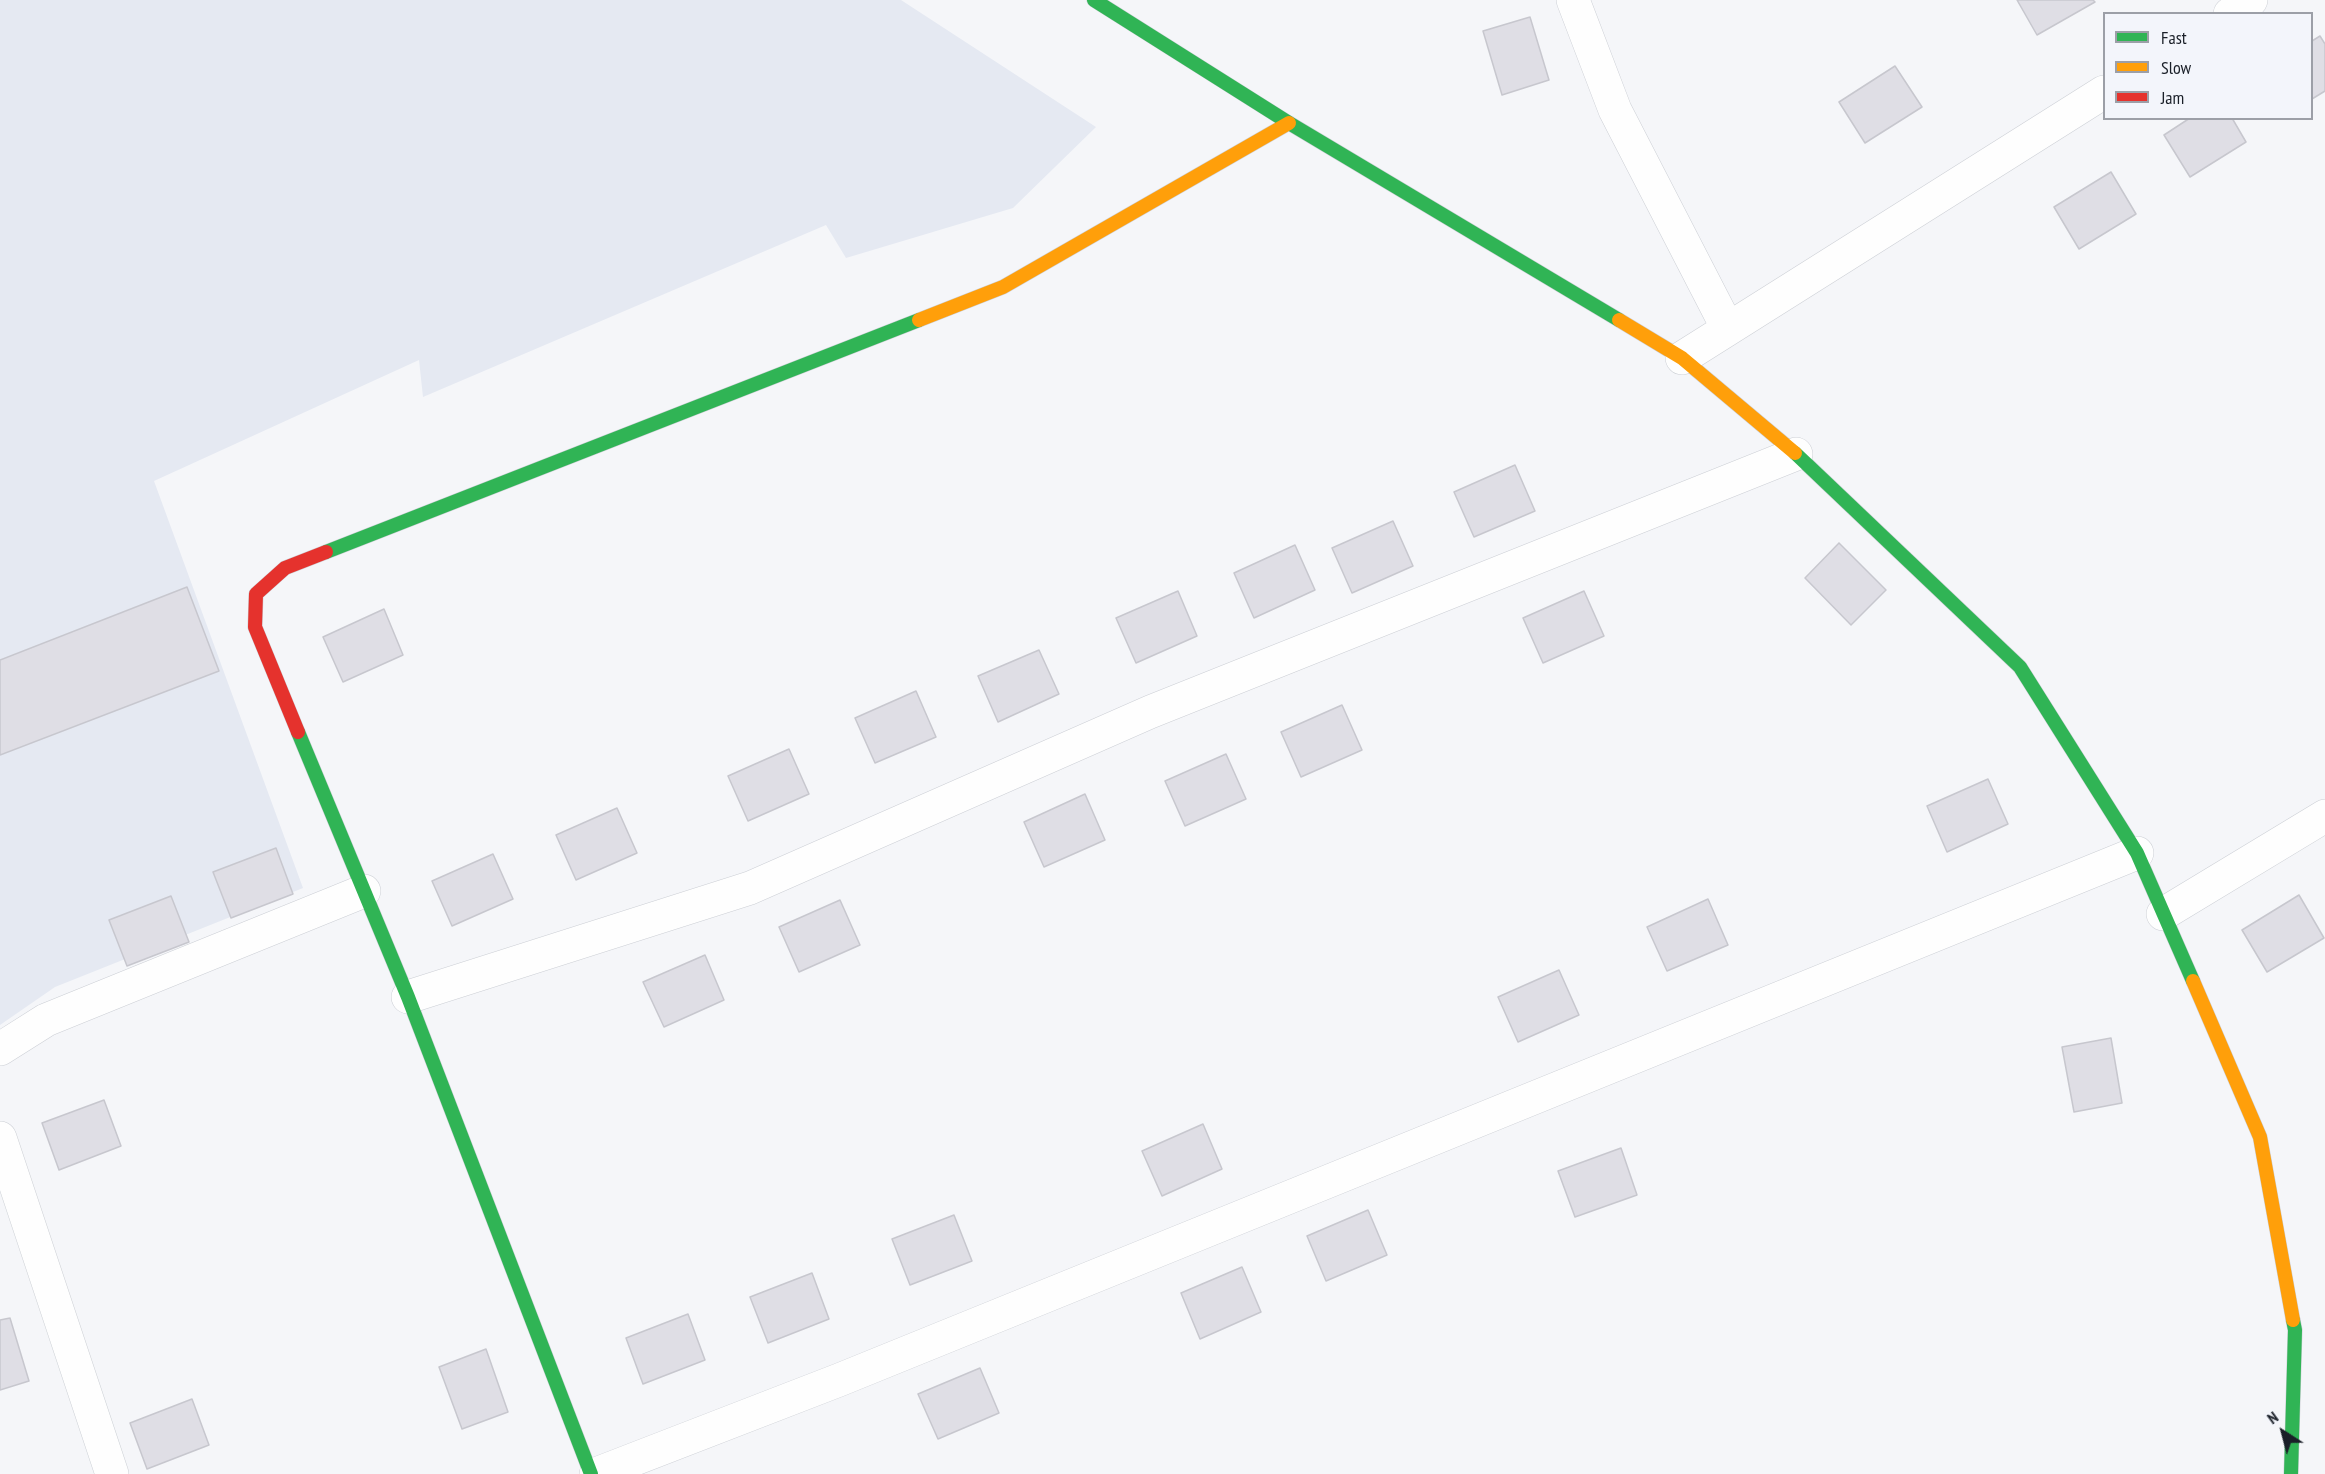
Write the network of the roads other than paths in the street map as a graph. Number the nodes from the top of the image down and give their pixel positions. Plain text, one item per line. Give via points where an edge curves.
1 (1094, 0) edge
2 (1573, 0) edge
3 (2251, 0) edge
4 (2233, 12) edge
5 (2103, 93) edge
6 (1289, 123) junction
7 (1728, 329) junction
8 (1682, 358) junction
9 (1796, 454) junction
10 (2325, 816) edge
11 (2137, 852) junction
12 (364, 891) junction
13 (2163, 914) junction
14 (408, 997) junction
15 (0, 1049) edge
16 (0, 1138) edge
17 (112, 1474) edge
18 (591, 1474) edge
19 (596, 1474) edge
20 (2291, 1474) edge

1 - 6 street
2 - 7 street via 1615,110
3 - 4 street
5 - 7 street
6 - 8 street
6 - 12 street via 1004,287 285,568 256,594 255,627
7 - 8 street
8 - 9 street
9 - 11 street via 2020,666
9 - 14 street via 1150,712 750,888
10 - 13 street
11 - 13 street
11 - 19 street via 839,1380
12 - 14 street
12 - 15 street via 46,1020
13 - 20 street via 2260,1137 2295,1330
14 - 18 street
16 - 17 street

